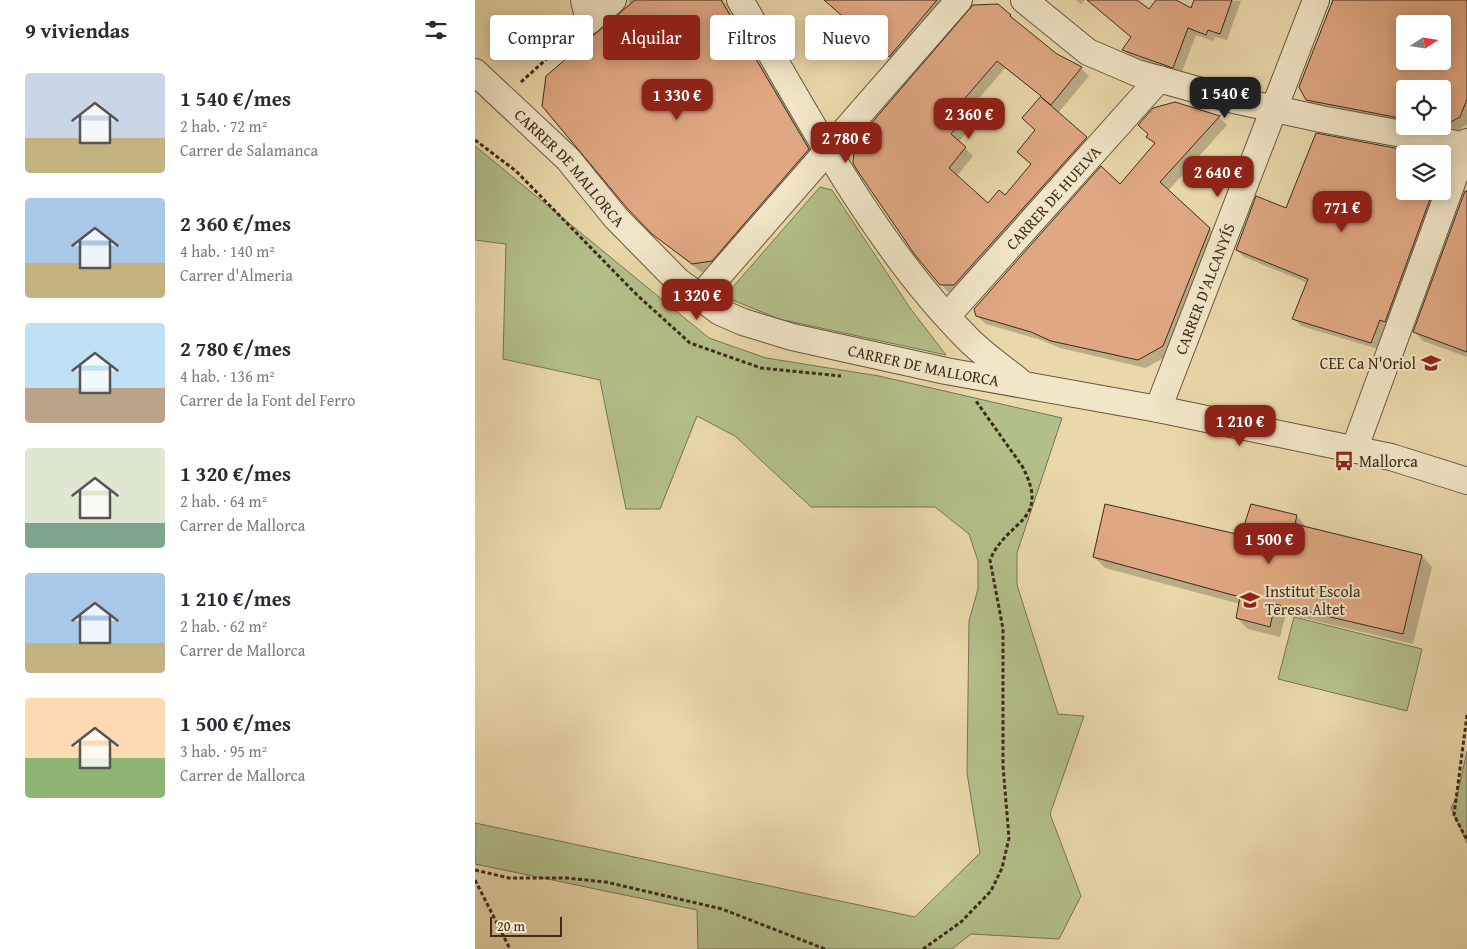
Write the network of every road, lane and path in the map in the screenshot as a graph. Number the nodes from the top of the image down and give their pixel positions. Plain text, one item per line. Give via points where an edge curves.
1 (613, 0) edge
2 (740, 0) edge
3 (959, 0) edge
4 (1024, 0) edge
5 (1317, 0) edge
6 (587, 11) edge
7 (475, 72) edge
8 (529, 74) dead end
9 (1159, 79) junction
10 (1275, 109) junction
11 (475, 140) edge
12 (1466, 145) edge
13 (829, 151) junction
14 (699, 298) junction
15 (947, 316) junction
16 (761, 368) dead end
17 (1022, 383) junction
18 (974, 397) dead end
19 (1158, 409) junction
20 (1354, 450) junction
21 (1467, 481) edge
22 (1467, 715) edge
23 (1467, 840) edge
24 (475, 870) edge
25 (475, 880) edge
26 (510, 949) edge
27 (825, 949) edge
28 (923, 949) edge

1 - 6 street
2 - 13 street
3 - 13 street
4 - 9 street via 1088,52
5 - 10 street, CARRER D'ALCANYÍS
6 - 8 path
7 - 14 street, CARRER DE MALLORCA via 568,159 617,218
9 - 10 street
9 - 15 street, CARRER DE HUELVA
10 - 12 street
10 - 19 street, CARRER D'ALCANYÍS
11 - 16 path via 516,171 637,295 690,343
12 - 20 street
13 - 14 street
13 - 15 street via 887,241
14 - 17 street, CARRER DE MALLORCA via 735,319 792,337
15 - 17 street via 969,341
17 - 19 street, CARRER DE MALLORCA
18 - 28 path via 1024,471 1033,499 1024,521 1008,535 990,560 1003,629 1003,766 1009,838 1002,868 991,891 961,922
19 - 20 street, CARRER DE MALLORCA
20 - 21 street, CARRER DE MALLORCA via 1391,457
22 - 23 path via 1454,815
24 - 27 path via 509,878 606,882 722,909
25 - 26 path

